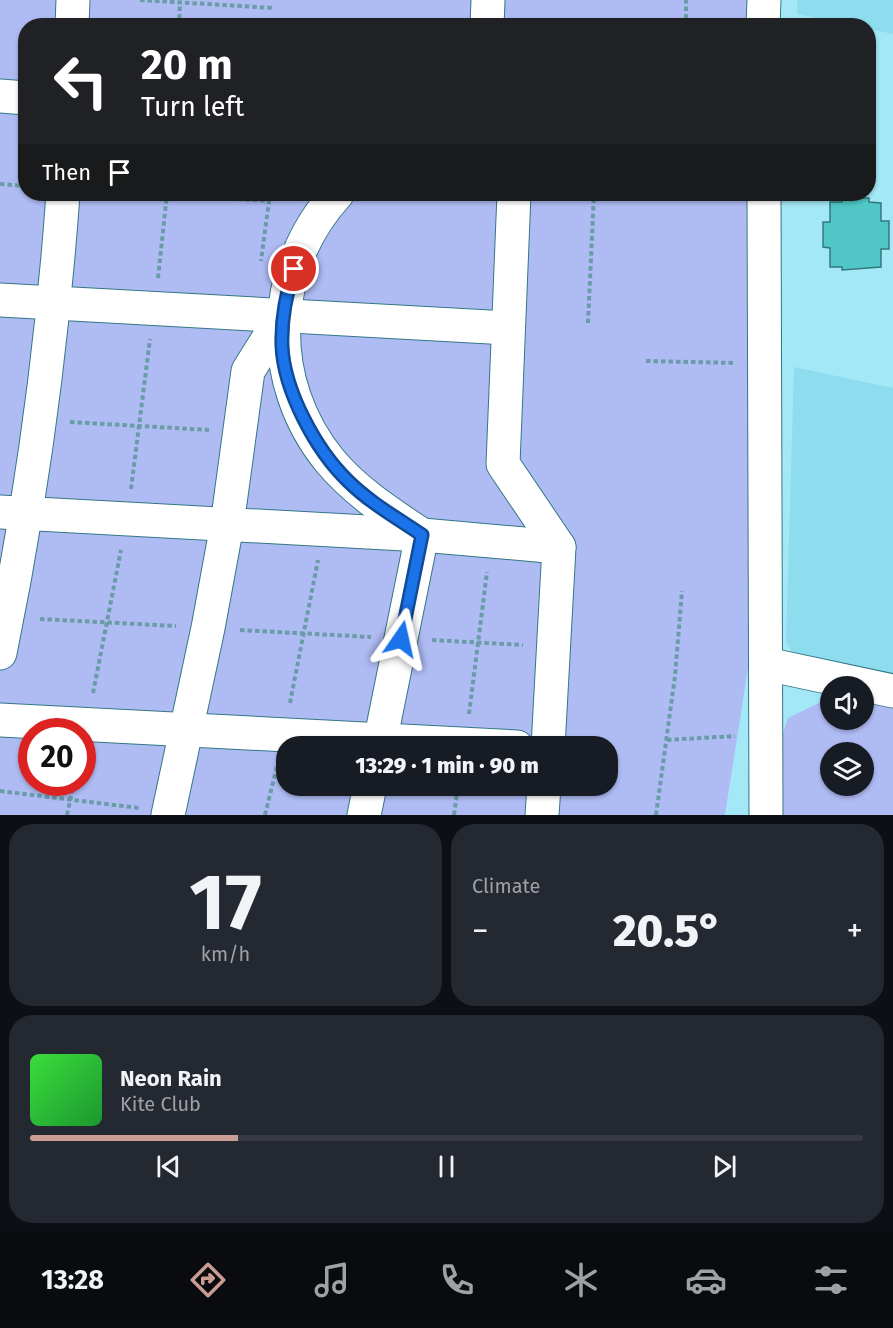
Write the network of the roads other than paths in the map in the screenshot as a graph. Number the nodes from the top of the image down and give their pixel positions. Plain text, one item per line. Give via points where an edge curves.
1 (73, 0) edge
2 (488, 0) edge
3 (764, 0) edge
4 (72, 18) edge
5 (487, 18) edge
6 (763, 18) edge
7 (0, 96) edge
8 (18, 97) edge
9 (62, 201) edge
10 (332, 201) edge
11 (514, 201) edge
12 (764, 201) edge
13 (0, 300) edge
14 (55, 302) junction
15 (283, 315) junction
16 (508, 328) junction
17 (13, 513) edge
18 (226, 525) junction
19 (422, 535) junction
20 (559, 547) junction
21 (0, 653) edge
22 (766, 664) junction
23 (893, 691) edge
24 (0, 720) edge
25 (187, 731) junction
26 (295, 736) edge
27 (381, 736) edge
28 (549, 736) edge
29 (368, 796) edge
30 (543, 796) edge
31 (168, 813) edge
32 (364, 815) edge
33 (542, 815) edge
34 (766, 815) edge

1 - 4 street
2 - 5 street
3 - 6 street
7 - 8 street
9 - 14 street
10 - 15 street via 299,254
11 - 16 street
12 - 22 street
13 - 14 street
14 - 15 street
14 - 17 street via 39,420
15 - 16 street
15 - 18 street via 248,371
15 - 19 street via 282,348 288,377 328,459 368,499
16 - 20 street via 503,464
17 - 18 street
17 - 21 street via 8,617
18 - 19 street
18 - 25 street
19 - 20 street
19 - 27 street
20 - 28 street
22 - 23 street
22 - 34 street
24 - 25 street
25 - 26 street
25 - 31 street
29 - 32 street
30 - 33 street

